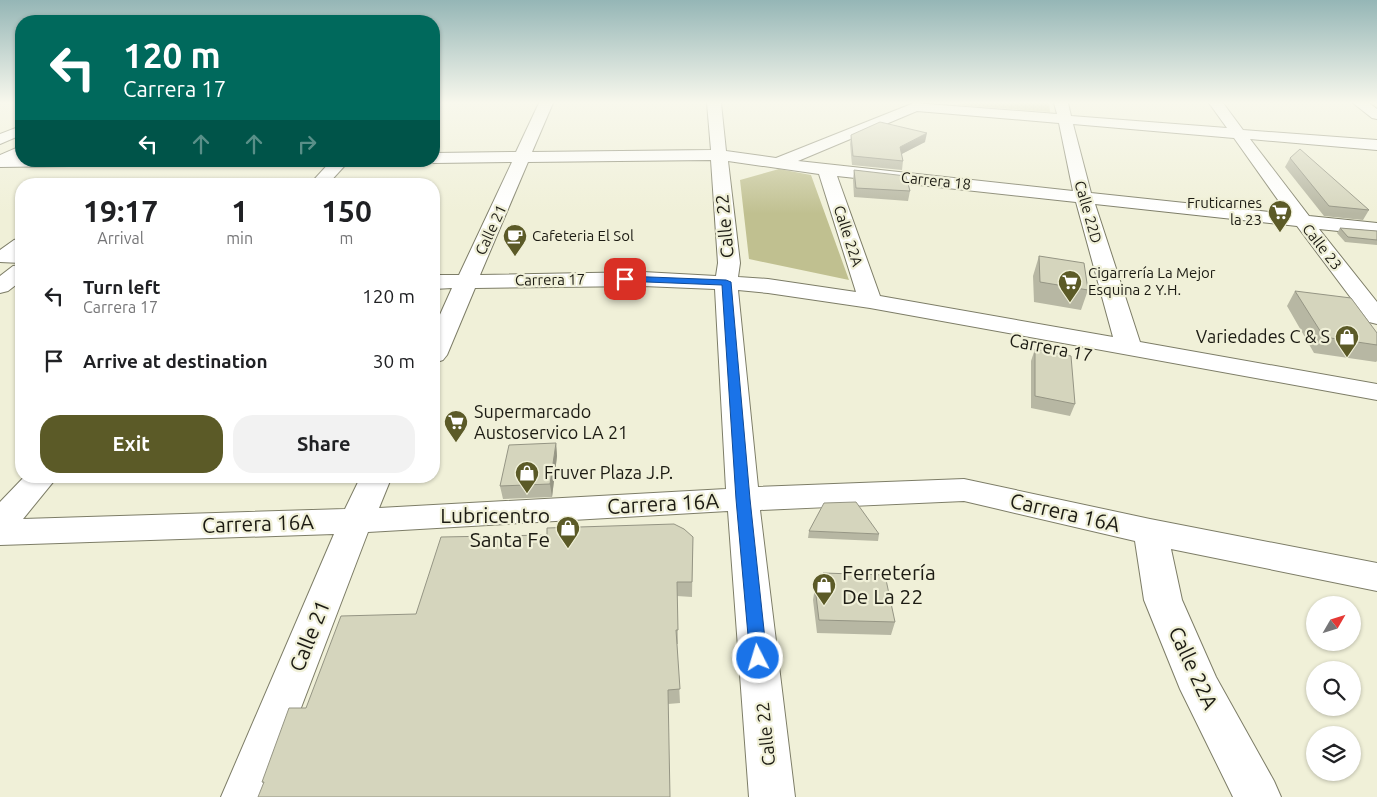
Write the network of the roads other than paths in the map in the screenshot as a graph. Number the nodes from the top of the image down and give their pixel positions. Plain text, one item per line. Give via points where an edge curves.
1 (530, 140) edge
2 (717, 140) edge
3 (835, 140) edge
4 (1069, 140) edge
5 (1244, 140) edge
6 (1317, 140) edge
7 (1377, 145) edge
8 (15, 154) edge
9 (718, 155) junction
10 (523, 157) junction
11 (440, 158) edge
12 (0, 162) edge
13 (15, 162) edge
14 (778, 164) junction
15 (334, 167) edge
16 (826, 170) junction
17 (324, 178) edge
18 (721, 181) junction
19 (1083, 196) junction
20 (1302, 220) junction
21 (1377, 229) edge
22 (15, 249) edge
23 (15, 257) edge
24 (15, 276) edge
25 (440, 282) edge
26 (468, 282) junction
27 (726, 282) junction
28 (0, 288) edge
29 (15, 289) edge
30 (870, 301) junction
31 (1377, 317) edge
32 (440, 342) edge
33 (1130, 348) junction
34 (1377, 392) edge
35 (1377, 409) edge
36 (37, 483) edge
37 (374, 483) edge
38 (743, 499) junction
39 (356, 521) junction
40 (0, 523) edge
41 (0, 532) edge
42 (1150, 532) junction
43 (1377, 577) edge
44 (244, 797) edge
45 (772, 797) edge
46 (1258, 797) edge

1 - 10 street, Calle 21
2 - 9 street, Calle 22
3 - 14 street
4 - 19 street, Calle 22D
5 - 20 street, Calle 23
6 - 7 street
8 - 12 street
9 - 10 street, Carrera 18
9 - 14 street, Carrera 18
9 - 18 street, Calle 22
10 - 11 street, Carrera 18
10 - 26 street, Calle 21
12 - 13 street
14 - 16 street, Carrera 18
14 - 18 street
15 - 17 street
16 - 19 street, Carrera 18
16 - 30 street, Calle 22A
18 - 27 street, Calle 22 via 729,263
19 - 20 street, Carrera 18
19 - 33 street, Calle 22D
20 - 21 street, Carrera 18
20 - 31 street, Calle 23
22 - 23 street via 4,257
24 - 28 street
25 - 26 street, Carrera 17
26 - 27 street, Carrera 17 via 643,279
26 - 32 street, Calle 21
27 - 30 street, Carrera 17
27 - 35 street, Carrera 17 via 856,312
27 - 38 street, Calle 22
28 - 29 street
30 - 33 street, Carrera 17
33 - 34 street, Carrera 17
36 - 40 street
37 - 39 street, Calle 21
38 - 39 street, Carrera 16A
38 - 42 street, Carrera 16A via 964,490
38 - 45 street, Calle 22
39 - 41 street, Carrera 16A
39 - 44 street, Calle 21
42 - 43 street, Carrera 16A
42 - 46 street, Calle 22A via 1162,600 1201,689

